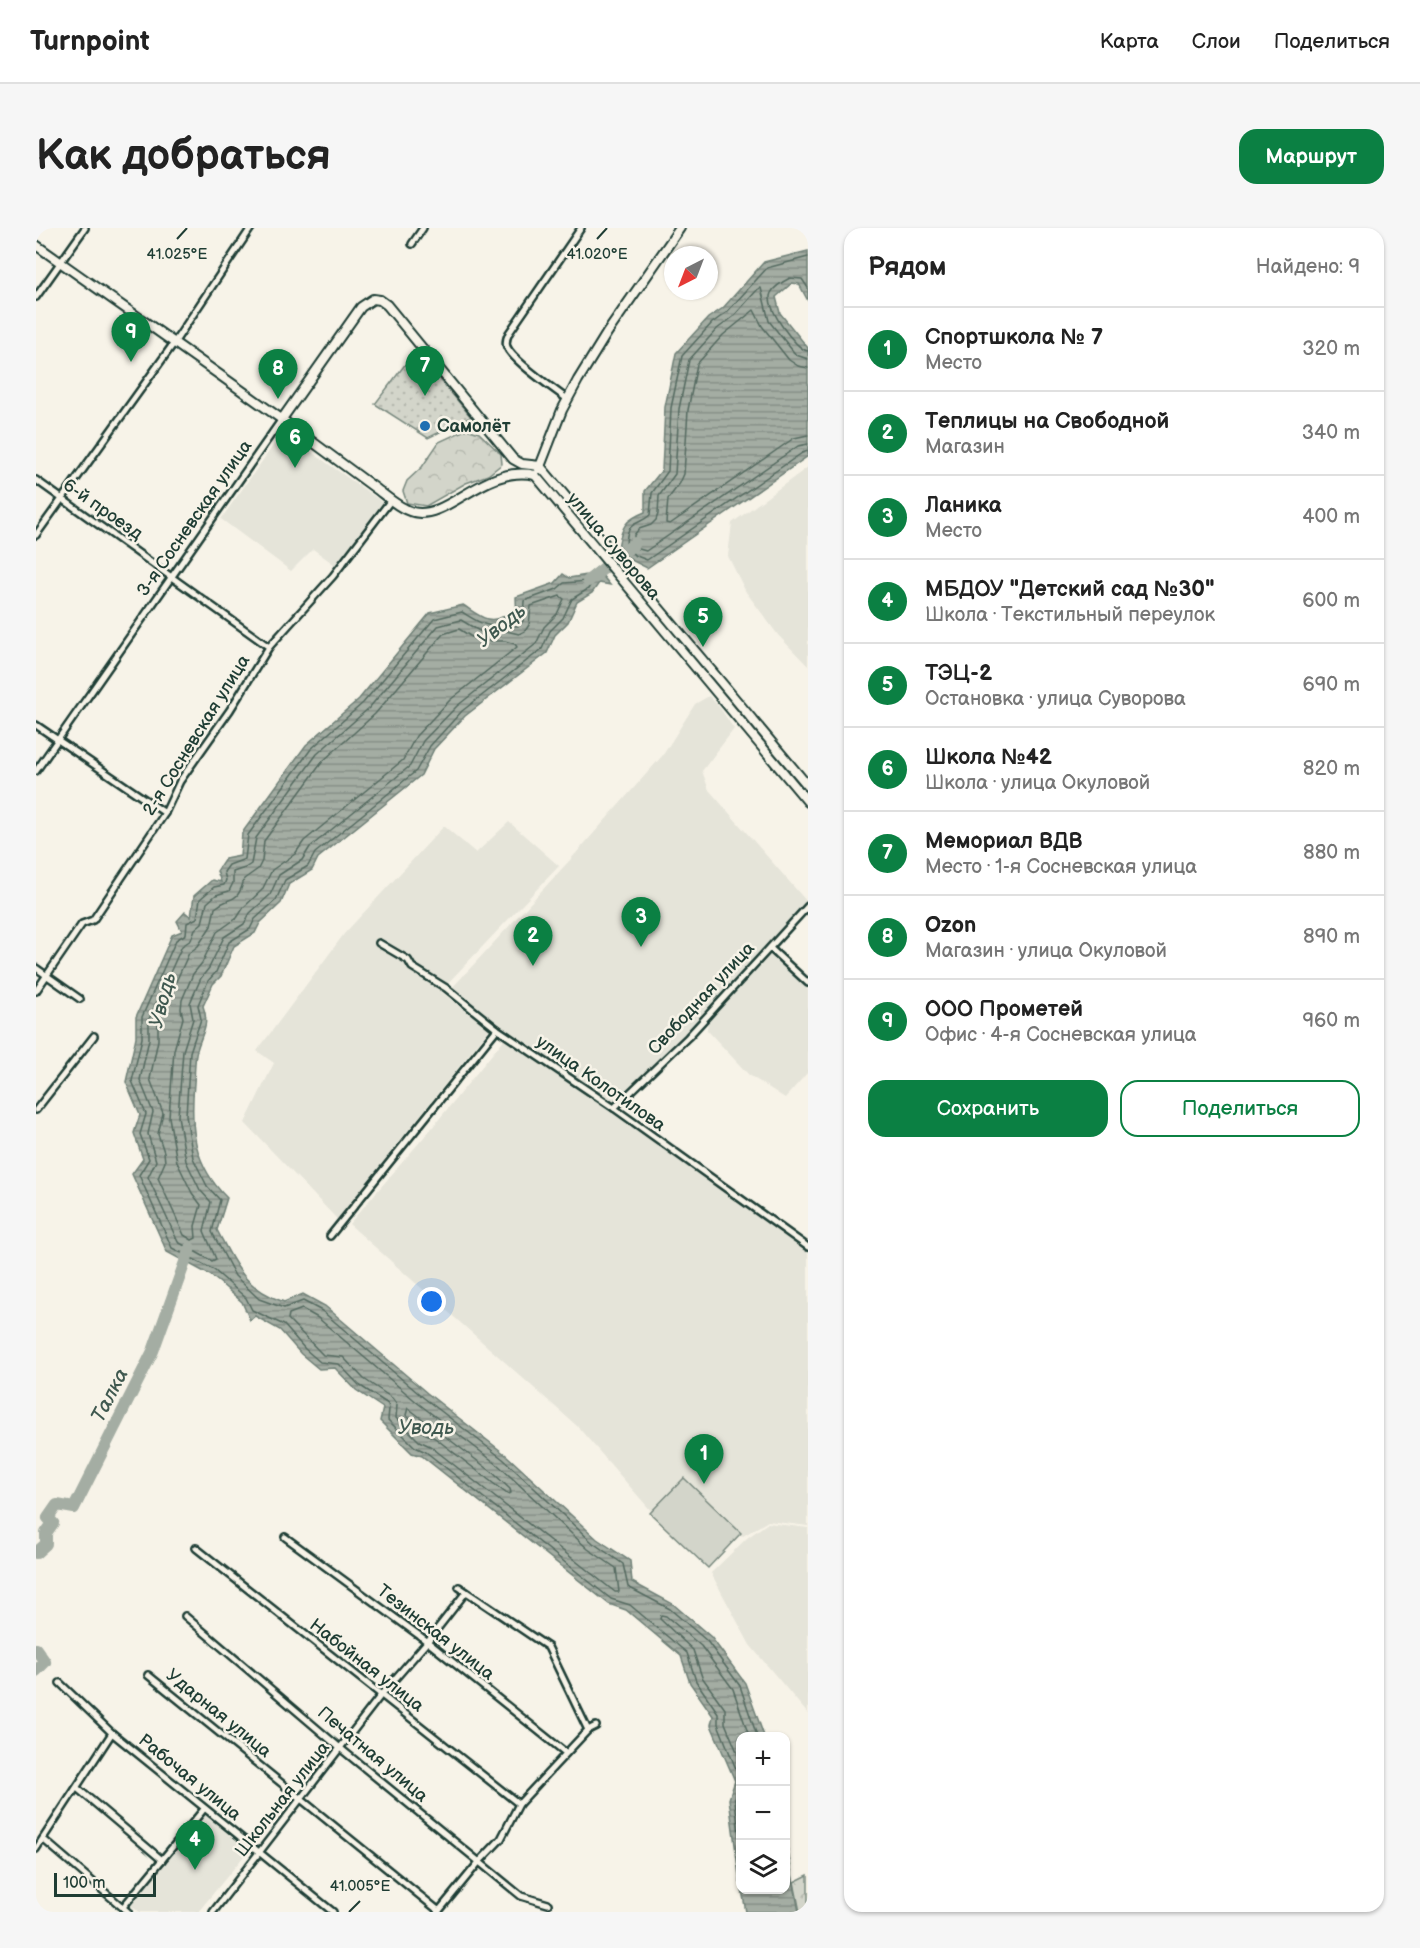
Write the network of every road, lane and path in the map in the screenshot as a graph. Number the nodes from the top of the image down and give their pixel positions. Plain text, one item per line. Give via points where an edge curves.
1 (85, 228) edge
2 (251, 228) edge
3 (423, 228) edge
4 (582, 228) edge
5 (680, 228) edge
6 (411, 244) dead end
7 (36, 245) edge
8 (61, 263) junction
9 (36, 297) edge
10 (174, 343) junction
11 (567, 399) junction
12 (282, 420) junction
13 (540, 466) junction
14 (535, 475) junction
15 (36, 480) edge
16 (61, 498) junction
17 (391, 500) junction
18 (36, 535) edge
19 (171, 575) junction
20 (269, 646) junction
21 (720, 680) junction
22 (711, 687) junction
23 (36, 725) edge
24 (58, 740) junction
25 (36, 771) edge
26 (808, 786) edge
27 (808, 802) edge
28 (165, 813) junction
29 (808, 906) edge
30 (379, 943) dead end
31 (770, 948) junction
32 (36, 968) edge
33 (46, 976) junction
34 (808, 983) edge
35 (36, 991) edge
36 (80, 999) dead end
37 (498, 1029) junction
38 (94, 1036) dead end
39 (614, 1108) junction
40 (36, 1110) edge
41 (330, 1236) dead end
42 (808, 1247) edge
43 (285, 1537) dead end
44 (196, 1548) dead end
45 (459, 1587) dead end
46 (466, 1592) junction
47 (185, 1616) dead end
48 (427, 1642) junction
49 (148, 1676) dead end
50 (60, 1683) dead end
51 (381, 1695) junction
52 (596, 1726) dead end
53 (588, 1730) junction
54 (112, 1733) junction
55 (340, 1748) junction
56 (566, 1754) junction
57 (77, 1788) junction
58 (302, 1799) junction
59 (519, 1804) junction
60 (204, 1809) junction
61 (43, 1839) junction
62 (36, 1849) edge
63 (259, 1854) junction
64 (162, 1860) junction
65 (479, 1862) junction
66 (548, 1904) dead end
67 (123, 1907) junction
68 (128, 1912) edge
69 (213, 1912) edge
70 (333, 1912) edge
71 (438, 1912) edge

1 - 8 street
2 - 10 street
3 - 6 street
4 - 11 street via 506,340 526,368
5 - 11 main road via 607,333
7 - 8 main road
8 - 9 street
8 - 10 main road
10 - 12 main road
10 - 16 street
11 - 13 main road
12 - 13 main road, 3-я Сосневская улица via 361,308 373,299 380,300 513,459
12 - 17 main road
12 - 19 street, 3-я Сосневская улица
13 - 14 main road
13 - 21 main road, улица Суворова
14 - 17 main road via 500,476 428,514 412,512
14 - 22 main road, улица Суворова
15 - 16 street, 6-й проезд
16 - 18 street
16 - 19 street, 6-й проезд
17 - 20 street, 2-я Сосневская улица via 333,576
19 - 20 street, 6-й проезд
19 - 24 street, 3-я Сосневская улица
20 - 28 street, 2-я Сосневская улица via 180,781
21 - 22 main road
21 - 26 main road, улица Суворова
22 - 27 main road, улица Суворова
23 - 24 street
24 - 25 street, 3-я Сосневская улица
24 - 28 street
28 - 33 street, 2-я Сосневская улица via 93,920 82,924
29 - 31 street, Свободная улица
30 - 37 street, улица Колотилова via 408,960 412,967
31 - 34 street
31 - 39 street, Свободная улица via 688,1037
32 - 33 street
33 - 35 street, 2-я Сосневская улица
33 - 36 street
37 - 39 street, улица Колотилова
37 - 41 street
38 - 40 street
39 - 42 street, улица Колотилова
43 - 48 street, Тезинская улица
44 - 51 street, Набойная улица
45 - 46 street
46 - 48 street, Школьная улица
46 - 53 street via 548,1647
47 - 55 street, Печатная улица
48 - 51 street, Школьная улица
48 - 56 street, Тезинская улица
49 - 58 street, Ударная улица
50 - 54 street, Рабочая улица
51 - 55 street, Школьная улица
51 - 59 street, Набойная улица
52 - 53 street
53 - 56 street
54 - 57 street
54 - 60 street, Рабочая улица
55 - 58 street, Школьная улица
55 - 65 street, Печатная улица
56 - 59 street
57 - 61 street
57 - 64 street
58 - 63 street, Школьная улица
58 - 71 street, Ударная улица
59 - 65 street via 501,1839
60 - 63 street, Рабочая улица
60 - 64 street
61 - 62 street
61 - 67 street
63 - 69 street, Школьная улица
63 - 70 street, Рабочая улица
64 - 67 street
65 - 66 street, Печатная улица via 521,1896
65 - 71 street
67 - 68 street

